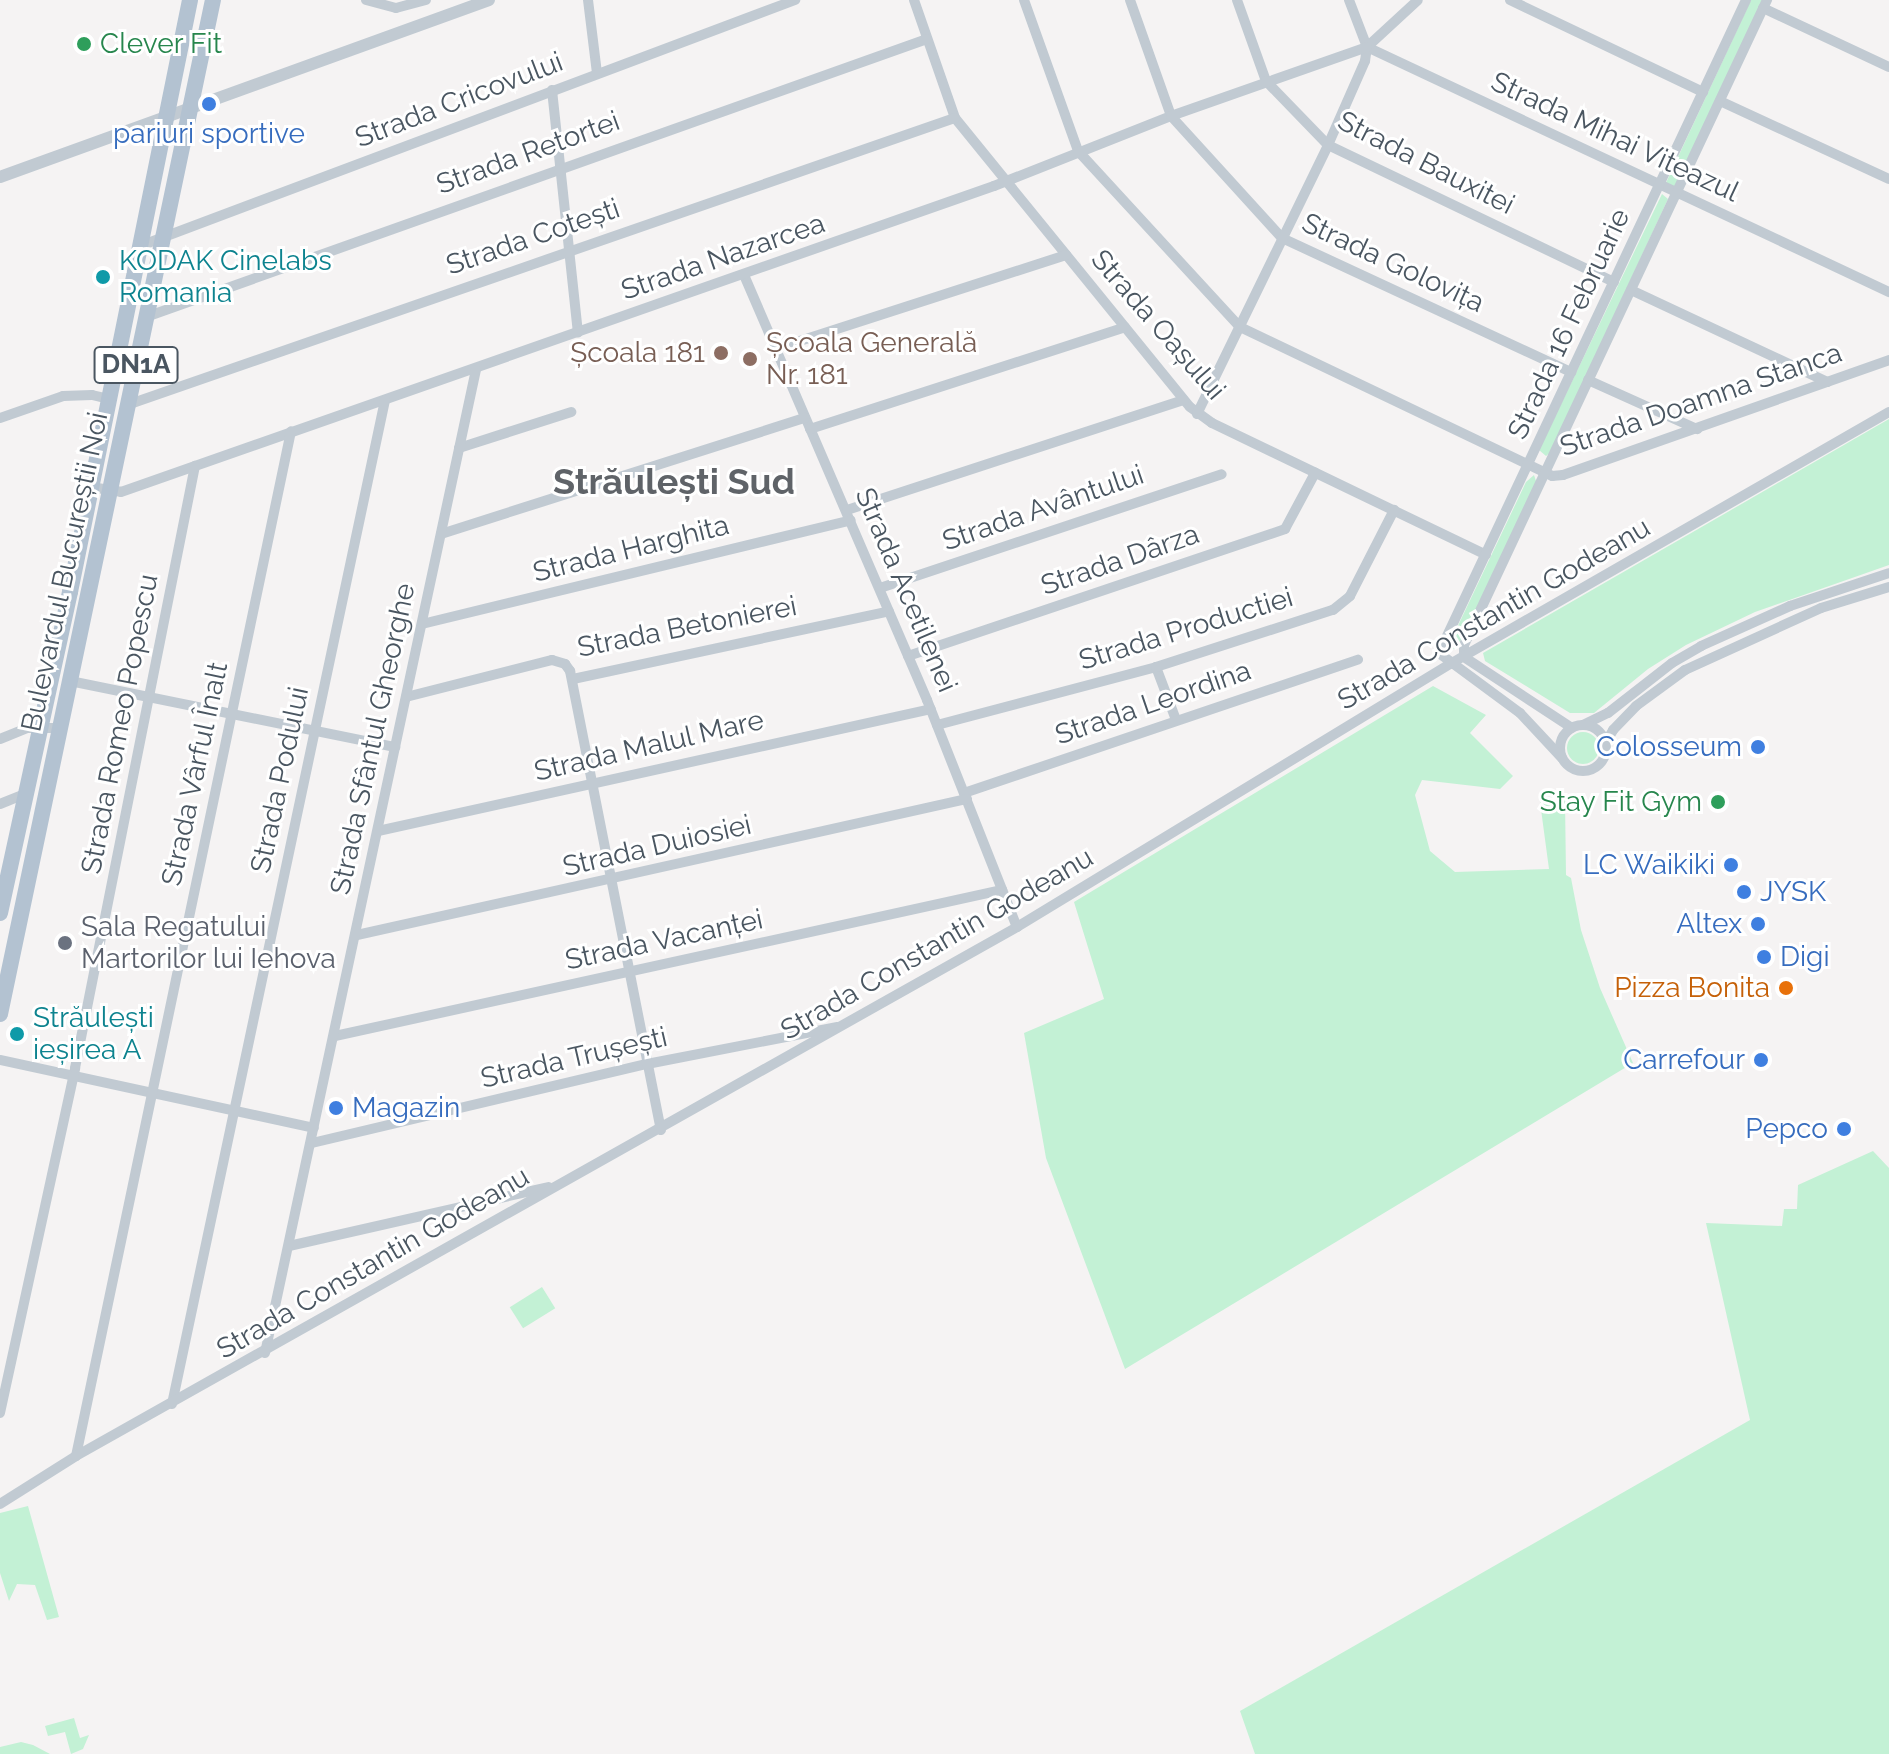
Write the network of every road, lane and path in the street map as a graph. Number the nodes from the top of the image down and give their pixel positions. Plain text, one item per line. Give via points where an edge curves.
1 (190, 0) edge
2 (213, 0) edge
3 (366, 0) edge
4 (426, 0) edge
5 (489, 0) edge
6 (588, 0) edge
7 (795, 0) edge
8 (914, 0) edge
9 (1024, 0) edge
10 (1130, 0) edge
11 (1237, 0) edge
12 (1349, 0) edge
13 (1418, 0) edge
14 (1510, 0) edge
15 (1746, 0) edge
16 (473, 3) edge
17 (1765, 4) edge
18 (927, 39) junction
19 (1367, 47) junction
20 (1889, 67) edge
21 (597, 73) junction
22 (1266, 81) junction
23 (552, 90) junction
24 (1703, 92) junction
25 (1720, 101) junction
26 (189, 108) junction
27 (167, 116) junction
28 (1171, 116) junction
29 (955, 118) junction
30 (143, 125) junction
31 (162, 139) junction
32 (1328, 145) junction
33 (1078, 151) junction
34 (560, 167) junction
35 (0, 177) edge
36 (1889, 179) edge
37 (1006, 181) junction
38 (1661, 185) junction
39 (1677, 193) junction
40 (1282, 238) junction
41 (160, 239) junction
42 (140, 246) junction
43 (569, 249) junction
44 (1066, 255) junction
45 (744, 275) junction
46 (1614, 282) junction
47 (1631, 290) junction
48 (1889, 292) edge
49 (146, 317) junction
50 (1125, 327) junction
51 (1240, 327) junction
52 (578, 333) junction
53 (775, 349) junction
54 (1889, 360) edge
55 (476, 370) junction
56 (1571, 372) junction
57 (1588, 380) junction
58 (1827, 382) junction
59 (109, 399) junction
60 (385, 400) junction
61 (1184, 400) junction
62 (127, 405) junction
63 (571, 412) dead end
64 (1889, 412) edge
65 (1197, 414) junction
66 (0, 418) edge
67 (808, 423) junction
68 (1697, 429) junction
69 (291, 431) junction
70 (459, 448) junction
71 (1528, 465) junction
72 (195, 466) junction
73 (1315, 473) junction
74 (1546, 473) junction
75 (1222, 474) dead end
76 (91, 487) junction
77 (109, 491) junction
78 (1394, 510) junction
79 (849, 515) junction
80 (441, 534) junction
81 (1486, 555) junction
82 (1889, 573) edge
83 (1889, 587) edge
84 (880, 588) junction
85 (889, 611) junction
86 (422, 624) junction
87 (908, 656) junction
88 (1464, 657) junction
89 (1358, 660) dead end
90 (1450, 664) junction
91 (1156, 667) junction
92 (573, 679) junction
93 (70, 681) junction
94 (151, 696) junction
95 (406, 697) junction
96 (931, 709) junction
97 (232, 713) junction
98 (1176, 720) junction
99 (937, 725) junction
100 (1578, 726) junction
101 (40, 727) junction
102 (59, 728) junction
103 (315, 731) junction
104 (0, 739) edge
105 (1605, 744) junction
106 (395, 747) junction
107 (1562, 758) junction
108 (592, 784) junction
109 (25, 794) junction
110 (965, 796) junction
111 (0, 804) edge
112 (378, 831) junction
113 (611, 881) junction
114 (3, 886) edge
115 (1002, 890) junction
116 (0, 913) edge
117 (1017, 927) junction
118 (357, 935) junction
119 (632, 972) junction
120 (0, 1014) edge
121 (847, 1025) junction
122 (335, 1036) junction
123 (0, 1060) edge
124 (647, 1064) junction
125 (73, 1077) junction
126 (154, 1095) junction
127 (235, 1112) junction
128 (314, 1128) junction
129 (661, 1130) junction
130 (312, 1143) junction
131 (562, 1184) junction
132 (289, 1246) junction
133 (265, 1353) junction
134 (172, 1404) junction
135 (0, 1413) edge
136 (76, 1456) junction
137 (0, 1504) edge

1 - 27 main road, Bulevardul Bucureștii Noi / DN1A
2 - 26 main road, Bulevardul Bucureștii Noi / DN1A
3 - 4 street via 396,8
5 - 16 street
6 - 21 street
7 - 21 street, Strada Cricovului
8 - 18 street, Strada Oașului
9 - 33 street
10 - 28 street, Strada Golovița
11 - 22 street, Strada Bauxitei
12 - 19 street
13 - 19 street
14 - 24 street
15 - 24 street, Strada 16 Februarie
16 - 26 street
17 - 20 street
17 - 25 street, Strada 16 Februarie
18 - 29 street, Strada Oașului
18 - 34 street, Strada Retortei
19 - 22 street, Strada Nazarcea
19 - 32 street
19 - 38 street, Strada Mihai Viteazul
21 - 23 street, Strada Cricovului
22 - 28 street, Strada Nazarcea
22 - 32 street, Strada Bauxitei
23 - 34 street
23 - 41 street, Strada Cricovului
24 - 38 street, Strada 16 Februarie
25 - 36 street
25 - 39 street, Strada 16 Februarie
26 - 27 street
26 - 41 main road, Bulevardul Bucureștii Noi / DN1A
27 - 30 street
27 - 31 main road, Bulevardul Bucureștii Noi / DN1A
28 - 33 street, Strada Nazarcea
28 - 40 street, Strada Golovița
29 - 37 street, Strada Oașului
29 - 43 street, Strada Cotești
30 - 31 street
30 - 35 street
31 - 42 main road, Bulevardul Bucureștii Noi / DN1A
32 - 40 street
32 - 46 street, Strada Bauxitei
33 - 37 street, Strada Nazarcea
33 - 51 street
34 - 43 street
34 - 49 street, Strada Retortei
37 - 44 street, Strada Oașului
37 - 45 street, Strada Nazarcea
38 - 39 street, Strada Mihai Viteazul
38 - 46 street, Strada 16 Februarie
39 - 47 street, Strada 16 Februarie
39 - 48 street, Strada Mihai Viteazul
40 - 51 street
40 - 56 street, Strada Golovița
41 - 42 street, Strada Cricovului
41 - 49 main road, Bulevardul Bucureștii Noi / DN1A
42 - 59 main road, Bulevardul Bucureștii Noi / DN1A
43 - 52 street
43 - 62 street, Strada Cotești
44 - 50 street, Strada Oașului
44 - 53 street
45 - 52 street, Strada Nazarcea
45 - 53 street, Strada Acetilenei
46 - 56 street, Strada 16 Februarie
47 - 57 street, Strada 16 Februarie
47 - 58 street
49 - 62 main road, Bulevardul Bucureștii Noi / DN1A
50 - 61 street, Strada Oașului
50 - 67 street
51 - 65 street
51 - 71 street, Strada Doamna Stanca
52 - 55 street, Strada Nazarcea
53 - 67 street, Strada Acetilenei
54 - 58 street, Strada Doamna Stanca
55 - 60 street, Strada Nazarcea
55 - 70 street, Strada Sfântul Gheorghe
56 - 71 street, Strada 16 Februarie
57 - 68 street
57 - 74 street, Strada 16 Februarie
58 - 68 street, Strada Doamna Stanca
59 - 66 street via 63,396
59 - 76 main road, Bulevardul Bucureștii Noi / DN1A
60 - 69 street, Strada Nazarcea
60 - 103 street, Strada Podului
61 - 65 street, Strada Oașului
61 - 79 street, Strada Harghita
62 - 77 main road, Bulevardul Bucureștii Noi / DN1A
63 - 70 street
64 - 88 street, Strada Constantin Godeanu
65 - 73 street, Strada Oașului
67 - 79 street, Strada Acetilenei
67 - 80 street
68 - 74 street, Strada Doamna Stanca via 1563,475
69 - 72 street, Strada Nazarcea
69 - 97 street, Strada Vârful Înalt
70 - 80 street, Strada Sfântul Gheorghe
71 - 74 street, Strada Doamna Stanca
71 - 81 street, Strada 16 Februarie
72 - 77 street, Strada Nazarcea via 121,492
72 - 94 street, Strada Romeo Popescu
73 - 78 street, Strada Oașului
73 - 87 street, Strada Dârza via 1285,529
74 - 88 street, Strada 16 Februarie via 1464,645
75 - 84 street, Strada Avântului
76 - 77 street, Strada Nazarcea
76 - 101 main road, Bulevardul Bucureștii Noi / DN1A
77 - 93 main road, Bulevardul Bucureștii Noi / DN1A
78 - 81 street, Strada Oașului
78 - 91 street, Strada Productiei via 1342,605
79 - 84 street, Strada Acetilenei
79 - 86 street, Strada Harghita
80 - 86 street, Strada Sfântul Gheorghe
81 - 90 street, Strada 16 Februarie via 1439,653
82 - 100 street via 1790,606 1701,646 1608,713
83 - 105 street via 1821,608 1685,670 1629,712
84 - 85 street, Strada Acetilenei
85 - 87 street, Strada Acetilenei
85 - 92 street, Strada Betonierei
86 - 95 street, Strada Sfântul Gheorghe
87 - 96 street, Strada Acetilenei
88 - 90 street, Strada Constantin Godeanu
88 - 100 street
89 - 98 street, Strada Leordina
90 - 107 street via 1520,713
90 - 117 street, Strada Constantin Godeanu
91 - 98 street
91 - 99 street, Strada Productiei
92 - 95 street, Strada Betonierei via 565,664 552,660
92 - 108 street
93 - 94 street
93 - 102 main road, Bulevardul Bucureștii Noi / DN1A
94 - 97 street
94 - 125 street, Strada Romeo Popescu
95 - 106 street, Strada Sfântul Gheorghe
96 - 99 street, Strada Acetilenei
96 - 108 street, Strada Malul Mare
97 - 103 street
97 - 126 street, Strada Vârful Înalt
98 - 110 street, Strada Leordina
99 - 110 street, Strada Acetilenei
100 - 105 street via 1595,729
100 - 107 street via 1560,744
101 - 102 street
101 - 104 street
101 - 109 main road, Bulevardul Bucureștii Noi / DN1A
102 - 120 main road, Bulevardul Bucureștii Noi / DN1A
103 - 106 street
103 - 127 street, Strada Podului
105 - 107 street via 1601,762 1591,769 1574,769
106 - 112 street, Strada Sfântul Gheorghe
108 - 112 street, Strada Malul Mare
108 - 113 street
109 - 111 street
109 - 114 main road, Bulevardul Bucureștii Noi / DN1A
110 - 113 street, Strada Duiosiei
110 - 115 street, Strada Acetilenei
112 - 118 street, Strada Sfântul Gheorghe
113 - 118 street, Strada Duiosiei
113 - 119 street
114 - 116 main road, Bulevardul Bucureștii Noi / DN1A
115 - 117 street, Strada Acetilenei
115 - 119 street, Strada Vacanței
117 - 121 street, Strada Constantin Godeanu
118 - 122 street, Strada Sfântul Gheorghe
119 - 122 street, Strada Vacanței
119 - 124 street
121 - 124 street, Strada Trușești
121 - 129 street, Strada Constantin Godeanu
122 - 128 street, Strada Sfântul Gheorghe
123 - 125 street
124 - 129 street
124 - 130 street, Strada Trușești
125 - 126 street
125 - 135 street, Strada Romeo Popescu
126 - 127 street
126 - 136 street, Strada Vârful Înalt
127 - 128 street
127 - 134 street, Strada Podului
128 - 130 street, Strada Sfântul Gheorghe
129 - 131 street, Strada Constantin Godeanu
130 - 132 street, Strada Sfântul Gheorghe
131 - 132 street
131 - 133 street, Strada Constantin Godeanu
132 - 133 street, Strada Sfântul Gheorghe
133 - 134 street, Strada Constantin Godeanu
134 - 136 street, Strada Constantin Godeanu
136 - 137 street, Strada Constantin Godeanu

